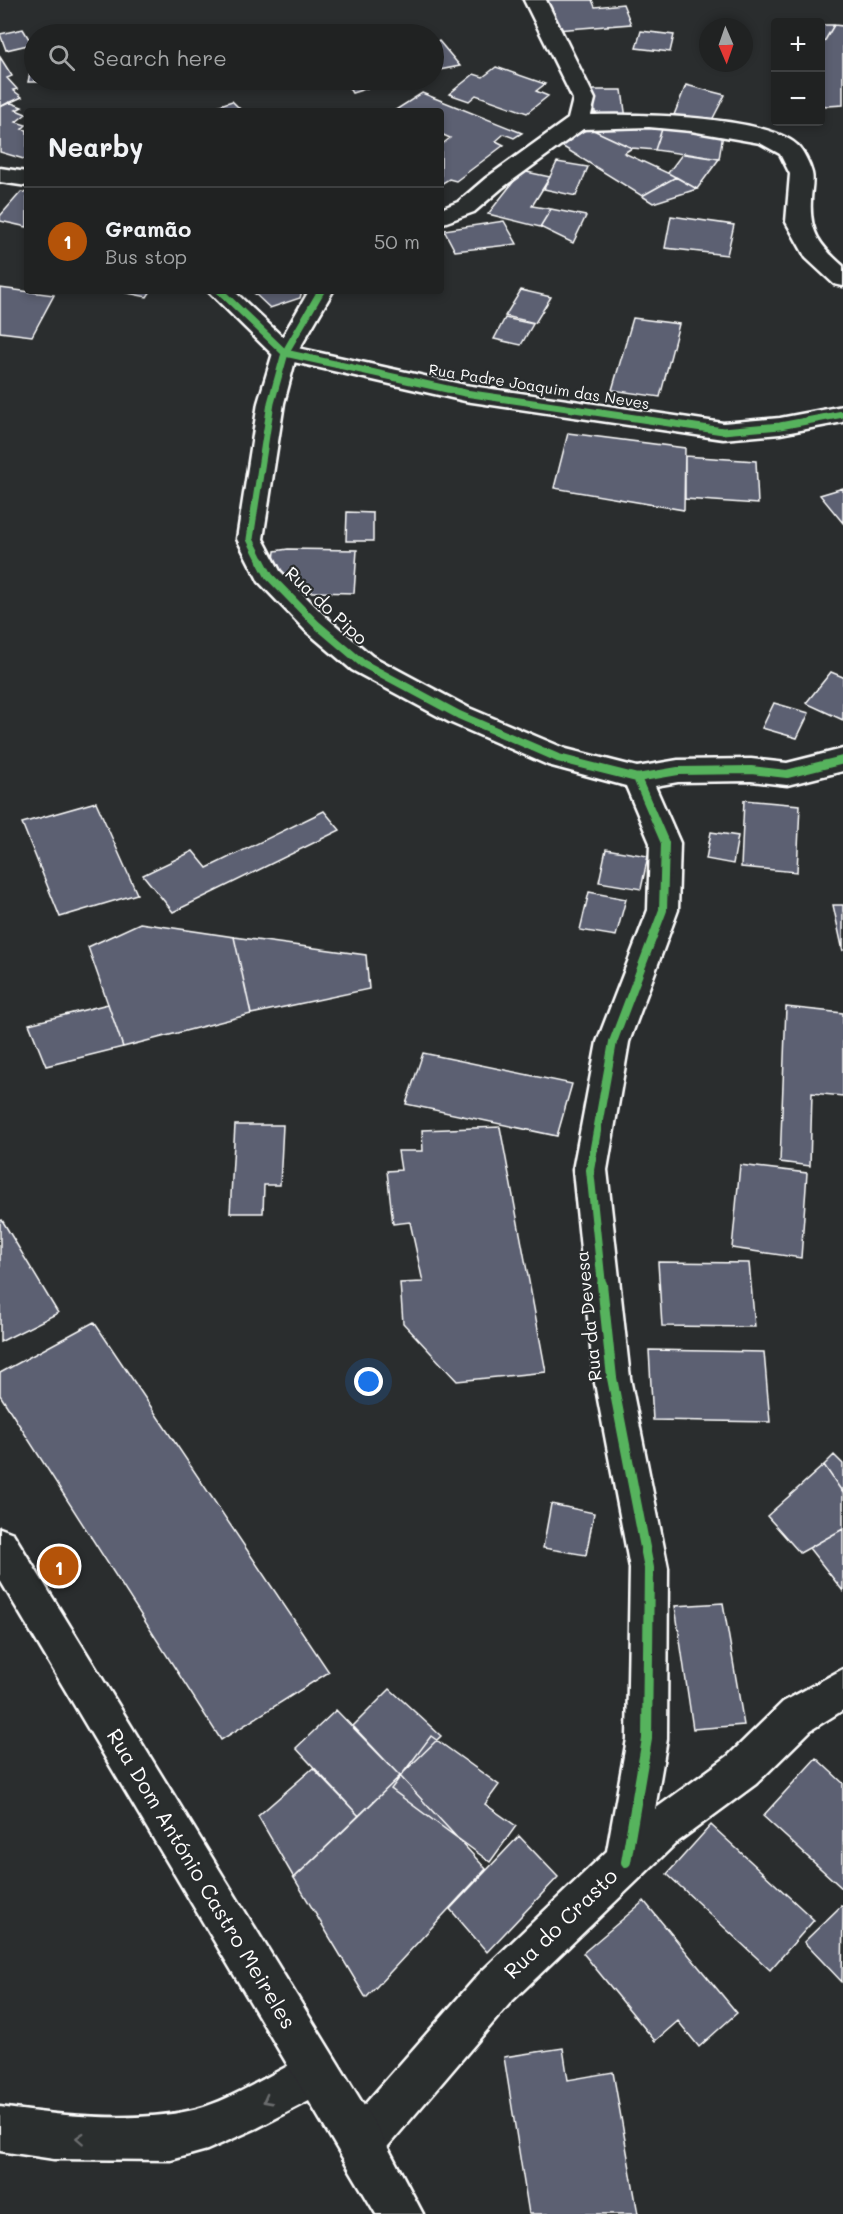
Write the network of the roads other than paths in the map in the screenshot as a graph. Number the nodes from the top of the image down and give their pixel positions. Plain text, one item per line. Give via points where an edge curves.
1 (535, 0) edge
2 (578, 122) junction
3 (0, 175) edge
4 (24, 179) edge
5 (444, 216) edge
6 (843, 279) edge
7 (223, 294) edge
8 (319, 294) edge
9 (285, 353) junction
10 (843, 414) edge
11 (843, 760) edge
12 (637, 778) junction
13 (0, 1545) edge
14 (843, 1688) edge
15 (626, 1862) junction
16 (319, 2073) junction
17 (0, 2129) edge
18 (361, 2143) junction
19 (401, 2214) edge

1 - 2 street via 584,99
2 - 5 street via 466,207
2 - 6 street via 649,120 767,136 789,150 801,174 798,222 814,254
3 - 4 street
7 - 9 street
8 - 9 street, Rua do Pipo
9 - 10 street, Rua Padre Joaquim das Neves via 465,393 723,431 780,426
9 - 12 street, Rua do Pipo via 271,403 250,539 269,576 362,663 459,715 558,758
11 - 12 street via 788,774 678,771
12 - 15 street, Rua da Devesa via 665,843 663,910 613,1042 590,1170 612,1378 649,1568 647,1739
13 - 16 street, Rua Dom António Castro Meireles
14 - 15 street, Rua do Crasto via 797,1716 742,1770 662,1829
15 - 18 street, Rua do Crasto via 495,1988
16 -> 17 street via 242,2113 171,2138 54,2137
16 - 18 street, Rua Dom António Castro Meireles
18 - 19 street, Rua Dom António Castro Meireles

